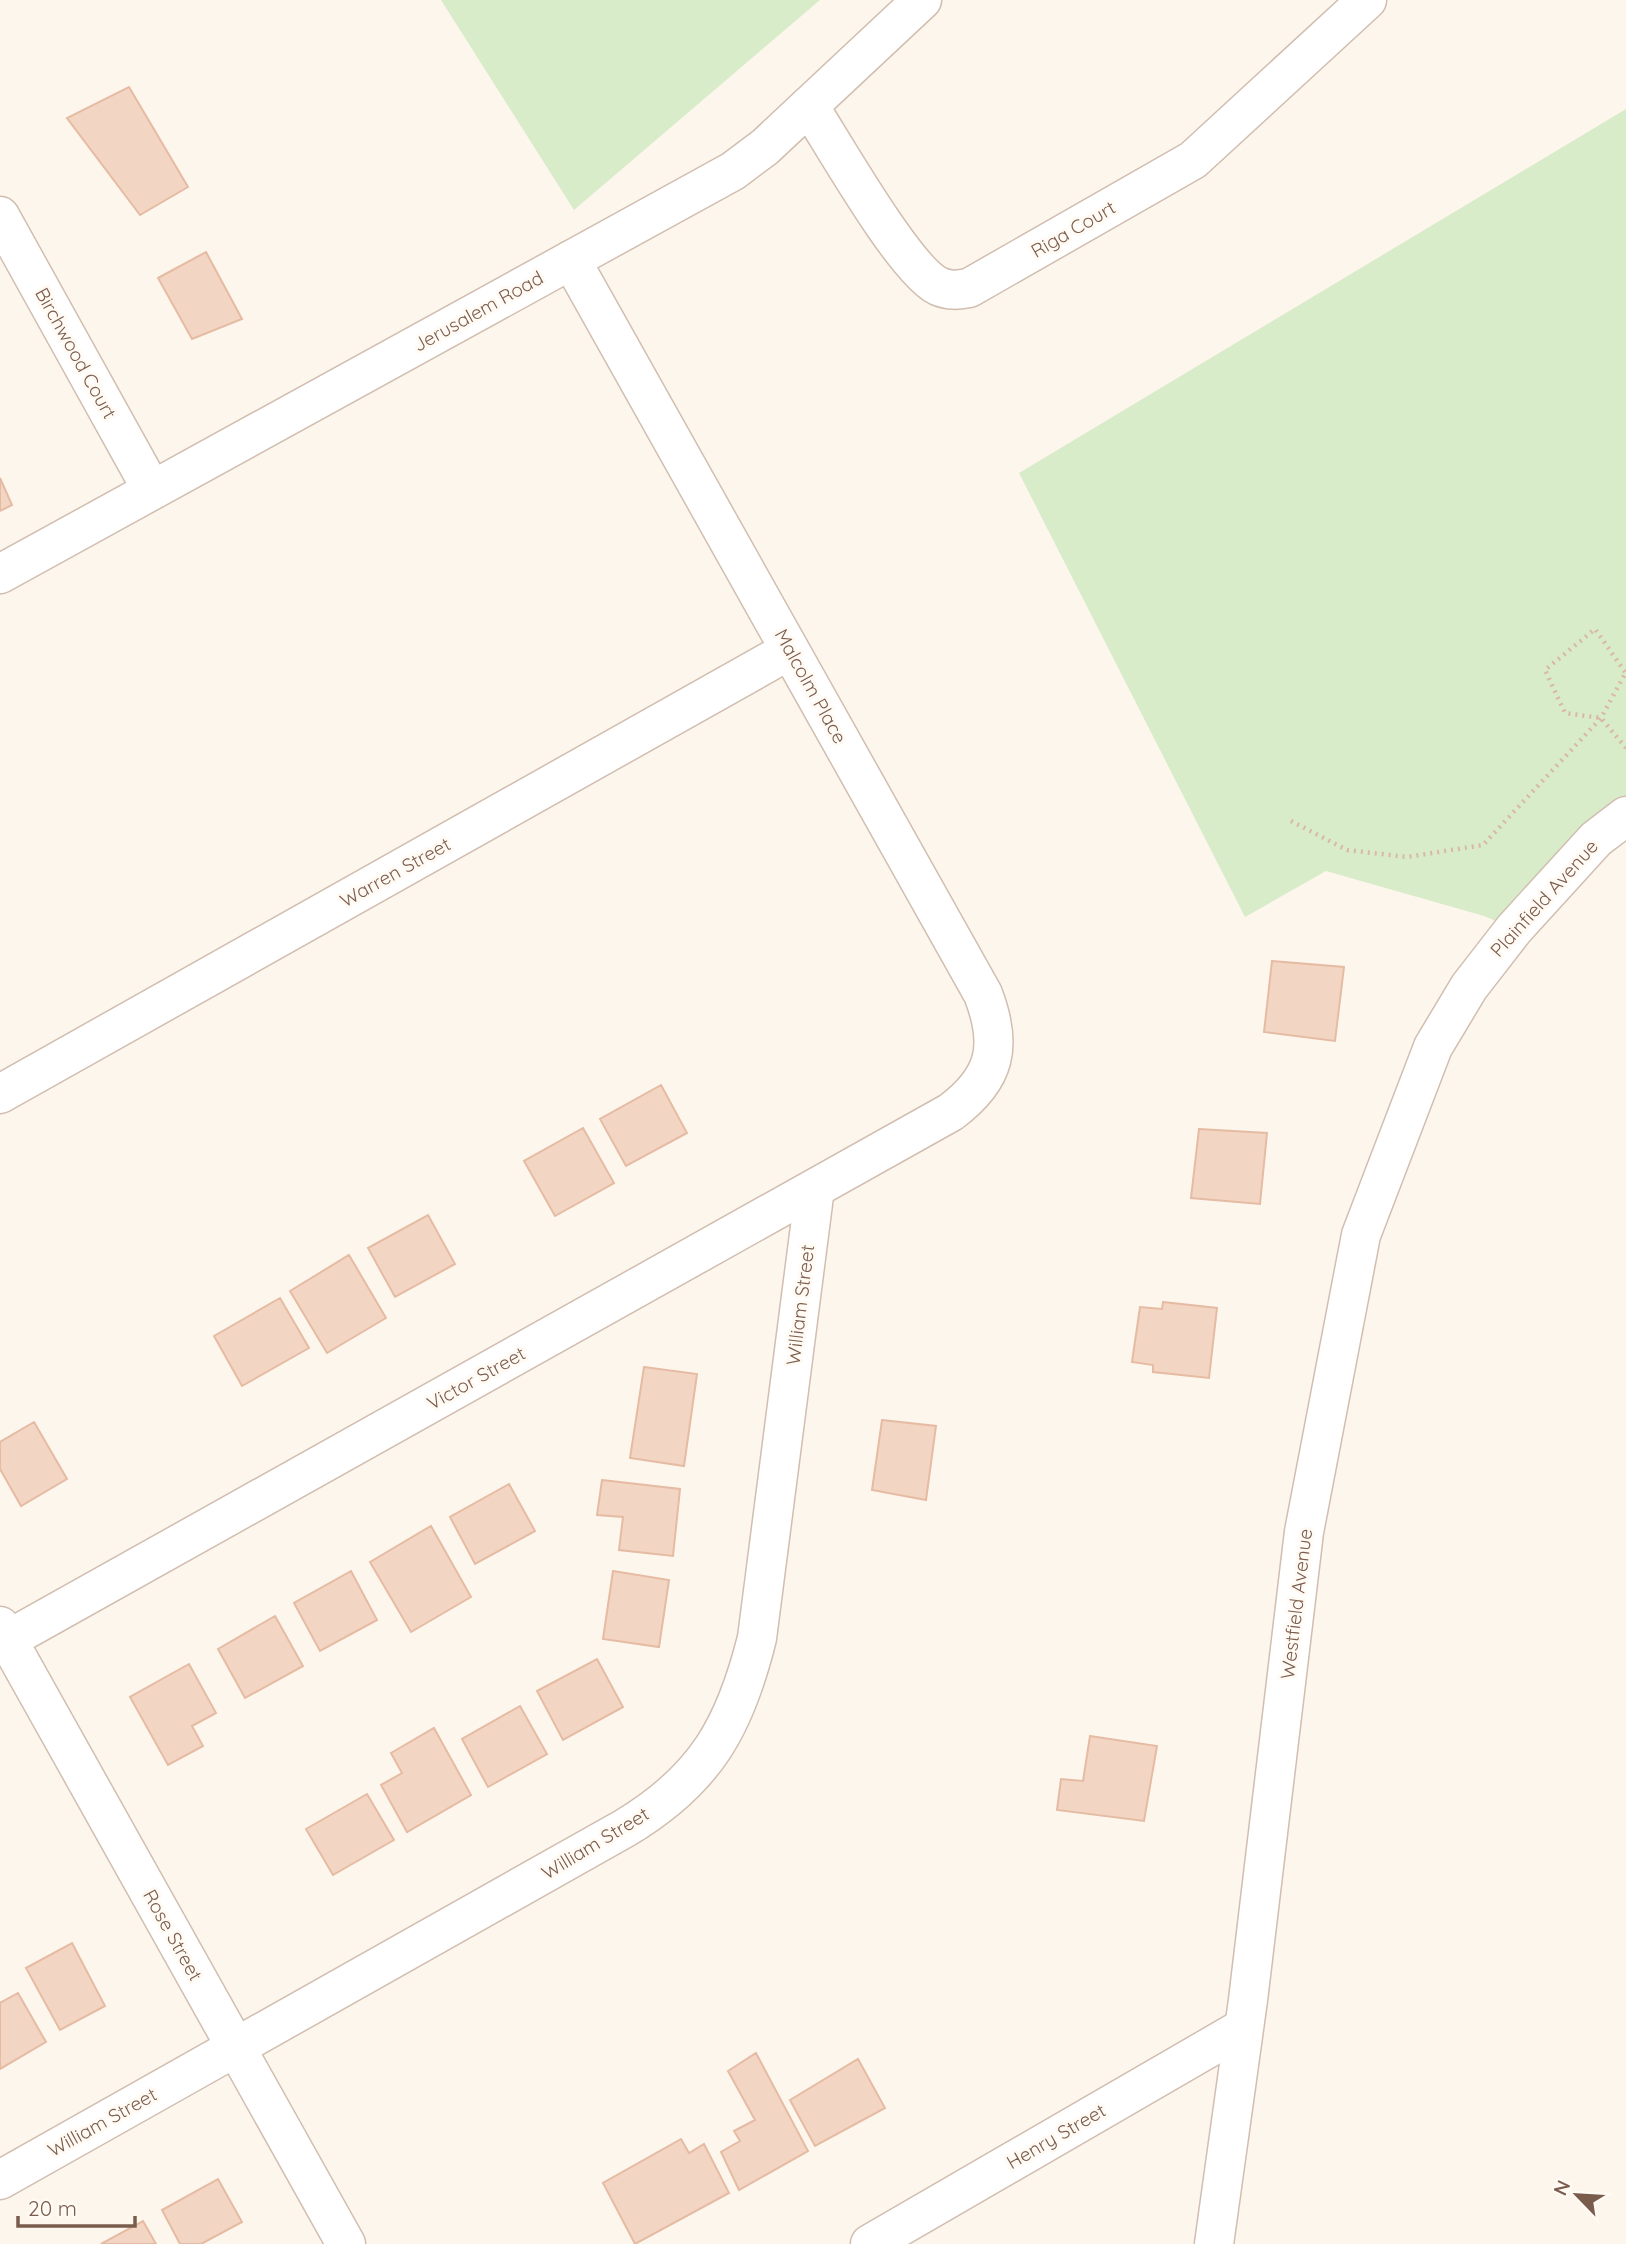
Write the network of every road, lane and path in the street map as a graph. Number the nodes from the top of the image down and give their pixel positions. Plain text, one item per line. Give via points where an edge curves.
1 (922, 0) edge
2 (1367, 0) edge
3 (809, 106) junction
4 (0, 216) edge
5 (571, 260) junction
6 (152, 490) junction
7 (0, 574) edge
8 (790, 650) junction
9 (1626, 672) edge
10 (1601, 718) junction
11 (1626, 748) edge
12 (1626, 816) edge
13 (1291, 821) dead end
14 (1469, 987) joint
15 (0, 1094) edge
16 (951, 1112) joint
17 (815, 1188) junction
18 (3, 1636) edge
19 (1243, 2028) junction
20 (236, 2047) junction
21 (0, 2180) edge
22 (346, 2244) edge
23 (870, 2244) edge
24 (1214, 2244) edge

1 - 3 street, Jerusalem Road
2 - 3 street, Riga Court via 1193,160 962,290 938,286 911,263
3 - 5 street, Jerusalem Road via 733,170
4 - 6 street, Birchwood Court
5 - 6 street, Jerusalem Road
5 - 8 street, Malcolm Place
6 - 7 street, Jerusalem Road
8 - 15 street, Warren Street
8 - 16 street, Malcolm Place via 983,994 994,1023 995,1049 987,1075 972,1096
9 - 10 path
9 - 10 path via 1595,629 1545,670 1565,713
10 - 11 path
10 - 13 path via 1483,845 1407,857 1347,850
12 - 14 street, Plainfield Avenue via 1596,839 1514,929
14 - 19 street, Westfield Avenue via 1433,1047 1361,1235 1304,1532
16 - 17 street, Victor Street
17 - 18 street, Victor Street
17 - 20 street, William Street via 757,1638 745,1690 721,1738 688,1780 648,1814
18 - 20 street, Rose Street
19 - 23 street, Henry Street
19 - 24 street, Westfield Avenue
20 - 21 street, William Street
20 - 22 street, Rose Street

